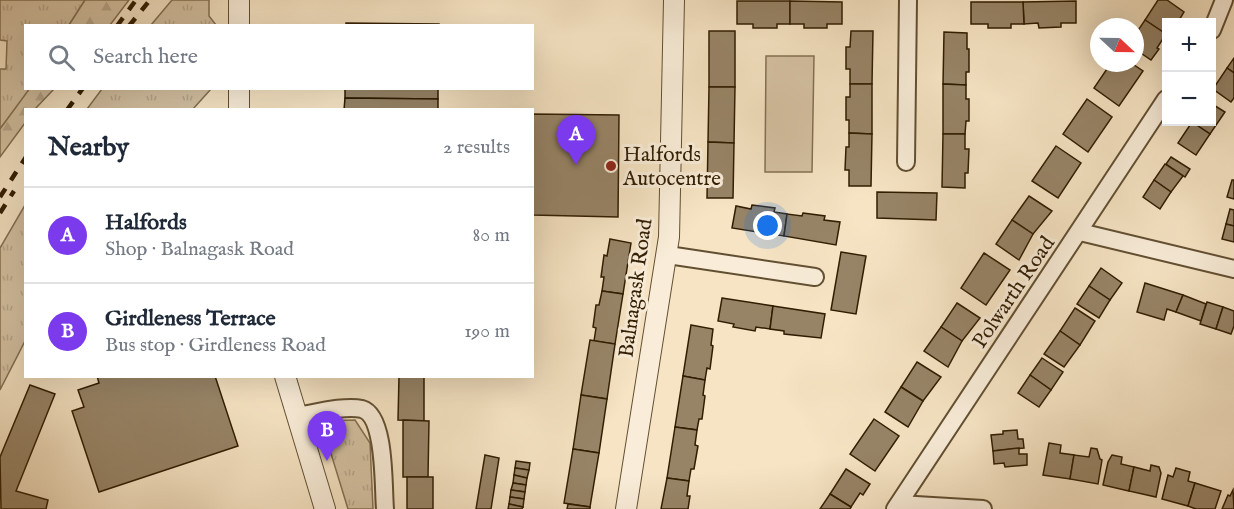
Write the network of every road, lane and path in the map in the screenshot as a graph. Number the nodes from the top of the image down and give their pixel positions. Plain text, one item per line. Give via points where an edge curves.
1 (239, 0) edge
2 (674, 0) edge
3 (908, 0) edge
4 (1210, 0) edge
5 (1224, 0) edge
6 (1212, 18) edge
7 (1216, 20) edge
8 (239, 24) edge
9 (239, 90) edge
10 (1162, 107) edge
11 (239, 108) edge
12 (906, 162) dead end
13 (1080, 232) junction
14 (668, 255) junction
15 (1234, 269) edge
16 (814, 277) dead end
17 (286, 378) edge
18 (297, 416) junction
19 (897, 506) edge
20 (325, 509) edge
21 (385, 509) edge
22 (626, 509) edge
23 (983, 509) edge

1 - 8 street
2 - 14 street, Balnagask Road
3 - 12 street
4 - 6 street
5 - 7 street
9 - 11 street
10 - 13 street, Polwarth Road
13 - 15 street
13 - 19 street, Polwarth Road
14 - 16 street
14 - 22 street, Balnagask Road
17 - 18 street
18 - 20 street
18 - 21 street via 351,408 370,414 380,435
19 - 23 street

